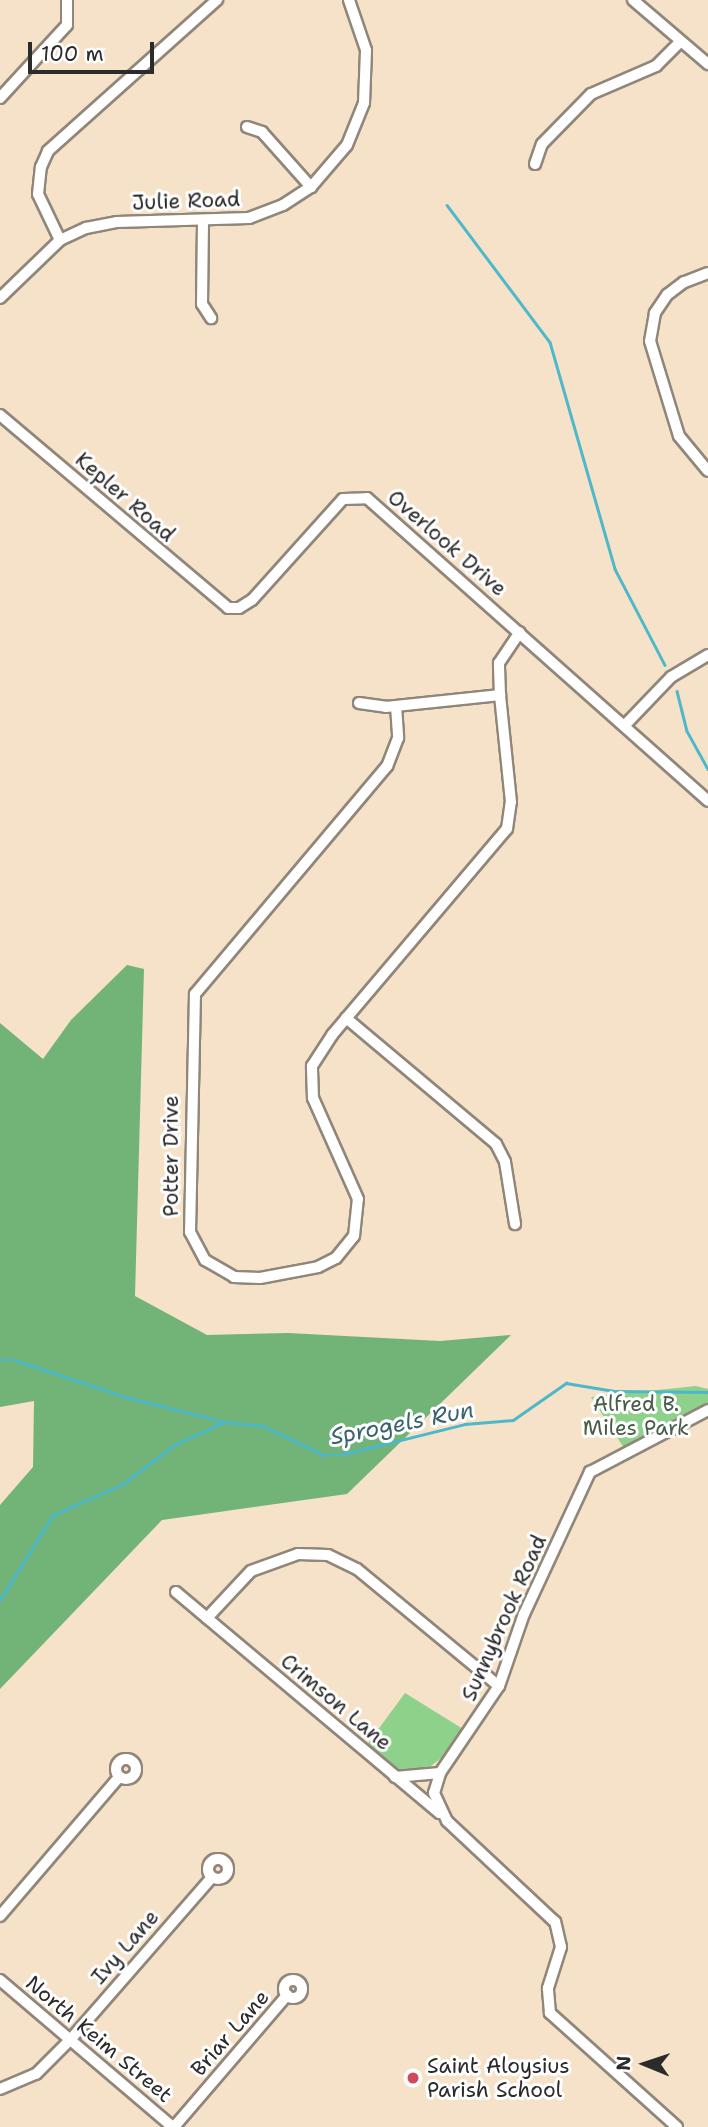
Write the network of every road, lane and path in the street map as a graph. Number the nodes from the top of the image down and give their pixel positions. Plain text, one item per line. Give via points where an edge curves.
1 (66, 0) edge
2 (217, 0) edge
3 (349, 0) edge
4 (633, 0) edge
5 (681, 41) junction
6 (708, 64) edge
7 (0, 98) edge
8 (247, 127) dead end
9 (535, 164) dead end
10 (311, 187) junction
11 (203, 222) junction
12 (60, 240) junction
13 (708, 273) edge
14 (0, 298) edge
15 (211, 318) dead end
16 (0, 415) edge
17 (708, 471) edge
18 (224, 607) joint
19 (520, 632) junction
20 (708, 655) edge
21 (500, 695) junction
22 (359, 703) dead end
23 (396, 706) junction
24 (625, 725) junction
25 (708, 801) edge
26 (346, 1018) junction
27 (515, 1224) dead end
28 (708, 1410) edge
29 (176, 1592) dead end
30 (208, 1618) junction
31 (499, 1686) junction
32 (440, 1773) junction
33 (119, 1777) dead end
34 (395, 1777) junction
35 (440, 1814) junction
36 (212, 1877) dead end
37 (0, 1916) edge
38 (0, 1980) edge
39 (287, 1995) dead end
40 (70, 2040) junction
41 (0, 2089) edge
42 (174, 2127) edge
43 (677, 2127) edge

1 - 7 street via 67,25
2 - 12 street via 48,151 38,194
3 - 10 street, Julie Road via 362,30 368,63 364,103 347,145
4 - 5 street
5 - 6 street
5 - 9 street via 656,66 591,94 542,144
8 - 10 street via 262,132
10 - 11 street, Julie Road via 264,214
11 - 12 street, Julie Road via 100,224
11 - 15 street via 202,303
12 - 14 street
13 - 17 street via 667,295 656,313 650,341 679,436
16 - 18 street, Kepler Road
18 - 19 street, Overlook Drive via 239,608 252,600 334,507 359,495 391,517
19 - 21 street, Potter Drive via 499,663
19 - 24 street
20 - 24 street via 671,677
21 - 23 street
21 - 26 street, Potter Drive via 511,802 507,829
22 - 23 street
23 - 26 street, Potter Drive via 398,738 387,766 195,994 190,1232 200,1255 218,1272 252,1279 318,1267 337,1258 354,1236 360,1216 357,1194 315,1104 310,1080 320,1050
24 - 25 street
26 - 27 street via 496,1144 505,1162
28 - 31 street, Sunnybrook Road via 590,1472 524,1614
29 - 30 street, Crimson Lane
30 - 31 street via 251,1571 298,1554 328,1555 357,1569
30 - 34 street, Crimson Lane
31 - 32 street, Sunnybrook Road
32 - 34 street
32 - 35 street via 434,1793
33 - 37 street
34 - 35 street, Crimson Lane
35 - 43 street via 555,1922 561,1947 547,1995 552,2017
36 - 40 street, Ivy Lane
38 - 40 street, North Keim Street
39 - 42 street, Briar Lane
40 - 41 street, Ivy Lane via 36,2074
40 - 42 street, North Keim Street

